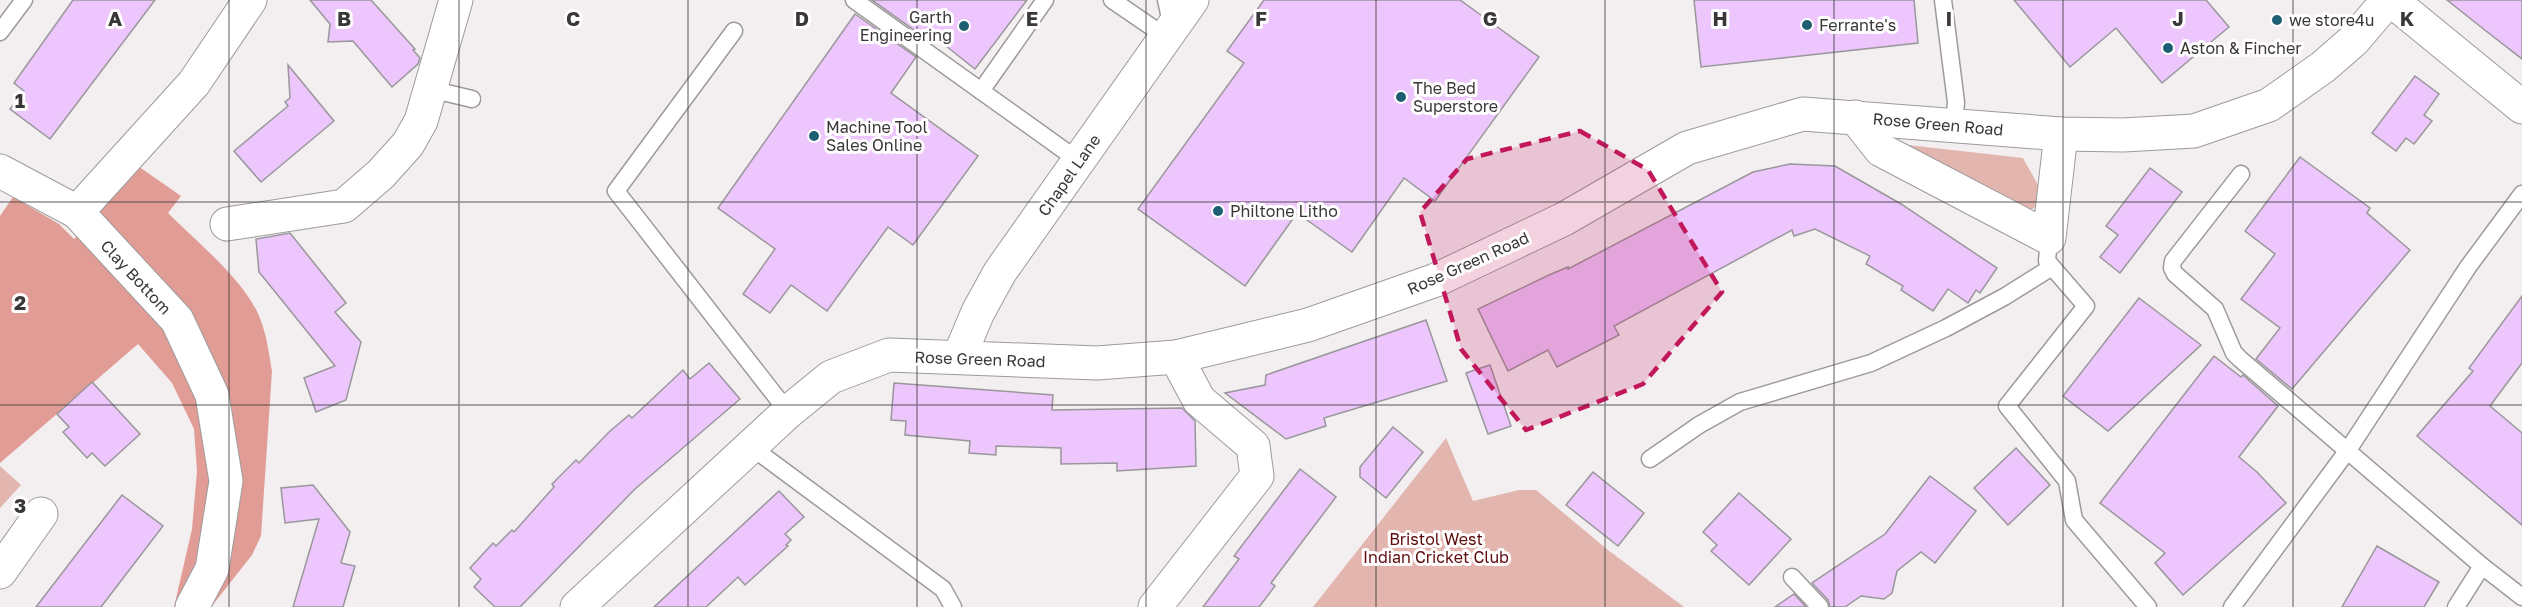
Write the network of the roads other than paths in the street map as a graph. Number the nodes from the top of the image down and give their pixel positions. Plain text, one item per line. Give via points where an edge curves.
1 (24, 0) edge
2 (250, 0) edge
3 (456, 0) edge
4 (854, 0) edge
5 (1045, 0) edge
6 (1112, 0) edge
7 (1192, 0) edge
8 (1943, 0) edge
9 (2389, 0) edge
10 (1168, 22) edge
11 (734, 31) dead end
12 (0, 32) edge
13 (430, 89) junction
14 (981, 91) junction
15 (472, 99) dead end
16 (2522, 107) edge
17 (1855, 117) junction
18 (1954, 125) junction
19 (2061, 134) junction
20 (1079, 161) junction
21 (0, 171) edge
22 (2241, 174) dead end
23 (2522, 194) edge
24 (77, 212) junction
25 (227, 224) dead end
26 (2051, 252) junction
27 (959, 357) junction
28 (1176, 357) junction
29 (788, 412) junction
30 (750, 446) junction
31 (2348, 450) junction
32 (1650, 459) dead end
33 (41, 514) dead end
34 (2482, 566) junction
35 (0, 572) edge
36 (1792, 577) dead end
37 (2522, 597) edge
38 (192, 607) edge
39 (577, 607) edge
40 (953, 607) edge
41 (1155, 607) edge
42 (1820, 607) edge
43 (2148, 607) edge
44 (2232, 607) edge
45 (2456, 607) edge

1 - 12 lane
2 - 24 street via 194,83
3 - 13 street
4 - 14 lane
5 - 14 lane
6 - 10 lane
7 - 10 street, Chapel Lane
8 - 18 lane via 1956,102
9 - 16 street
9 - 19 street, Rose Green Road via 2354,40 2269,105 2194,131
10 - 20 street, Chapel Lane
11 - 29 lane via 616,191
13 - 15 lane
13 - 25 street via 421,121 408,144 344,206
14 - 20 lane
17 - 18 street, Rose Green Road
17 - 26 street via 1881,150
17 - 28 street, Rose Green Road via 1803,114 1687,148 1564,219 1436,280 1308,326
18 - 19 street, Rose Green Road
19 - 26 street
20 - 27 street, Chapel Lane via 1000,272
21 - 24 street, Clay Bottom
22 - 31 lane via 2173,261 2172,268 2215,309 2234,353
23 - 31 lane via 2468,267
24 - 38 street, Clay Bottom via 177,321 212,395 226,481 212,569
26 - 32 lane via 2004,297 1871,363 1740,402 1699,424
26 - 43 lane via 2085,306 2007,406 2067,481 2074,520
27 - 28 street, Rose Green Road via 1097,363
27 - 29 street, Rose Green Road via 890,356 831,377
28 - 41 street via 1199,400 1253,446 1257,476
29 - 30 street, Rose Green Road
30 - 39 street, Rose Green Road
30 - 40 lane via 943,589
31 - 34 lane
31 - 44 lane
33 - 35 street
34 - 37 lane
34 - 45 lane
36 - 42 lane

